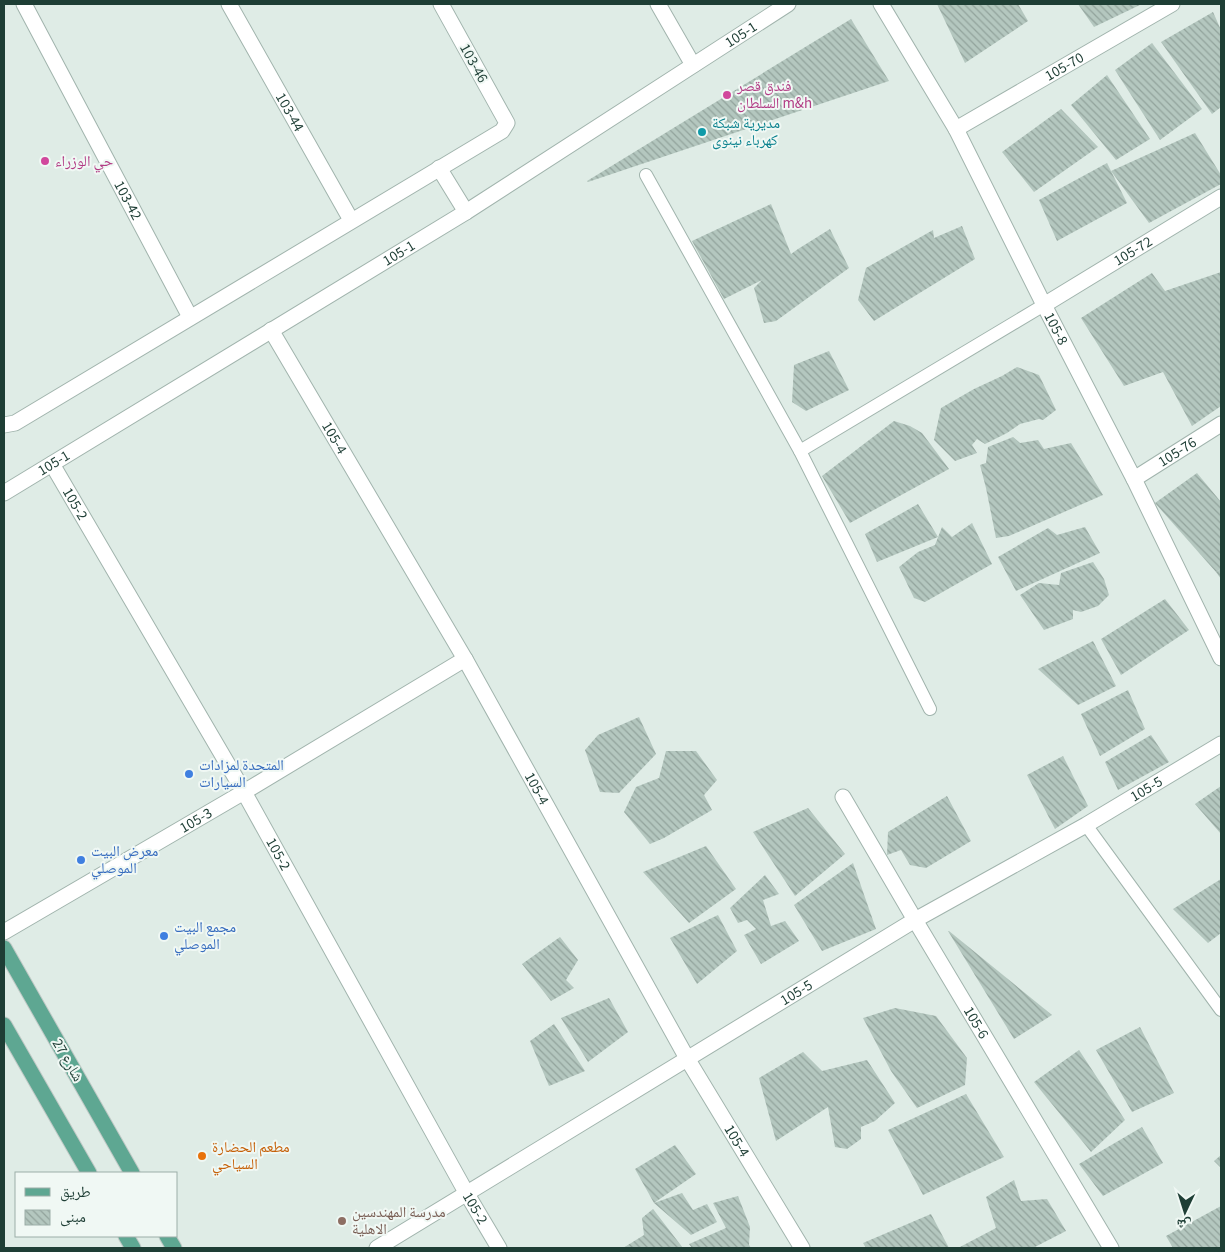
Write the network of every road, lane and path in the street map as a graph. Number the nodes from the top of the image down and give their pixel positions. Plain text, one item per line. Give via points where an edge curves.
1 (24, 4) edge
2 (229, 4) edge
3 (441, 4) edge
4 (658, 4) edge
5 (788, 4) edge
6 (881, 4) edge
7 (1172, 4) edge
8 (693, 65) junction
9 (956, 130) junction
10 (439, 168) junction
11 (646, 175) dead end
12 (1221, 197) edge
13 (466, 212) junction
14 (351, 220) junction
15 (1044, 305) junction
16 (190, 317) junction
17 (271, 330) junction
18 (1221, 424) edge
19 (4, 425) edge
20 (800, 451) junction
21 (52, 464) junction
22 (1134, 479) junction
23 (4, 493) edge
24 (1221, 658) edge
25 (465, 659) junction
26 (930, 709) dead end
27 (1221, 744) edge
28 (244, 792) junction
29 (843, 797) dead end
30 (1086, 825) junction
31 (915, 920) junction
32 (4, 932) edge
33 (4, 948) edge
34 (1221, 1010) edge
35 (4, 1025) edge
36 (688, 1060) junction
37 (88, 1172) edge
38 (131, 1172) edge
39 (467, 1194) junction
40 (127, 1237) edge
41 (168, 1237) edge
42 (133, 1248) edge
43 (174, 1248) edge
44 (376, 1248) edge
45 (499, 1248) edge
46 (802, 1248) edge
47 (1111, 1248) edge

1 - 16 street, 103-42
2 - 14 street, 103-44
3 - 10 street, 103-46 via 507,123 502,131
4 - 8 street
5 - 8 street, 105-1
6 - 9 street, 105-8
7 - 9 street, 105-70
8 - 13 street, 105-1
9 - 15 street, 105-8
10 - 13 street
10 - 14 street
11 - 20 lane
12 - 15 street, 105-72
13 - 17 street, 105-1
14 - 16 street
15 - 20 lane
15 - 22 street, 105-8
16 - 19 street via 15,423
17 - 21 street, 105-1
17 - 25 street, 105-4
18 - 22 street, 105-76
20 - 26 lane
21 - 23 street, 105-1
21 - 28 street, 105-2
22 - 24 street, 105-8
25 - 28 street, 105-3
25 - 36 street, 105-4
27 - 30 street, 105-5
28 - 32 street, 105-3
28 - 39 street, 105-2
29 - 31 street, 105-6
30 - 31 street, 105-5
30 - 34 lane
31 - 36 street, 105-5
31 - 47 street, 105-6
33 - 38 main road, شارع 27
35 - 37 main road
36 - 39 street, 105-5
36 - 46 street, 105-4
39 - 44 street, 105-5
39 - 45 street, 105-2
40 - 42 main road
41 - 43 main road

